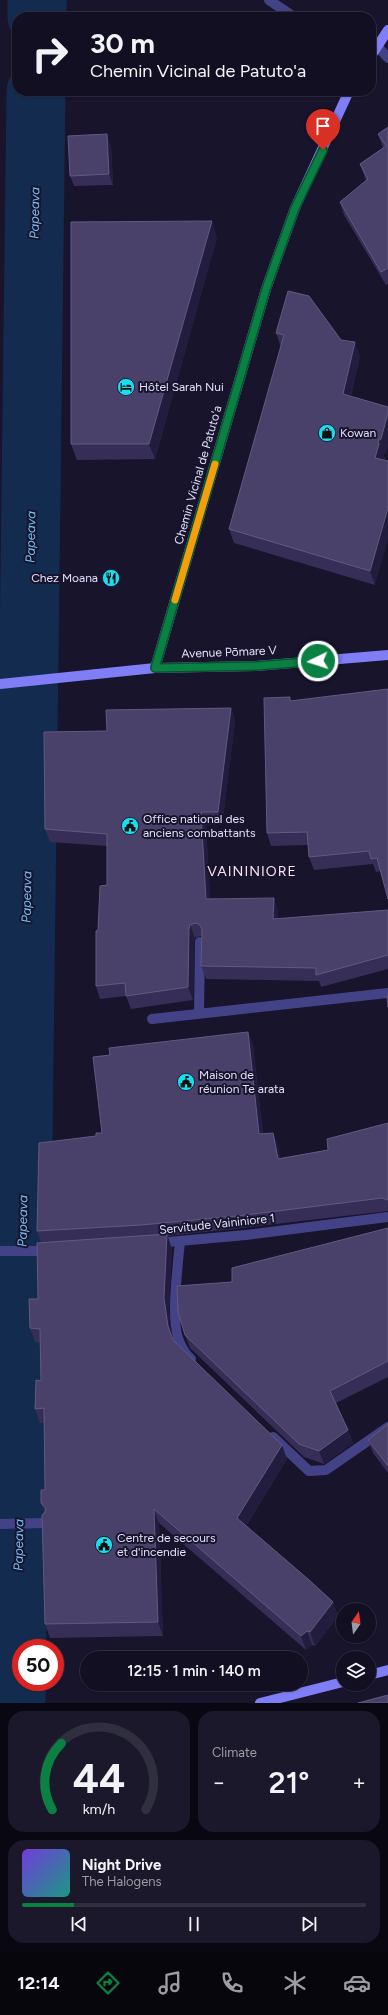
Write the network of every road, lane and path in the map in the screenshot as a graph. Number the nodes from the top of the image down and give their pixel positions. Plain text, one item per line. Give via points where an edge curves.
1 (269, 0) edge
2 (287, 12) edge
3 (388, 30) edge
4 (378, 47) junction
5 (376, 50) edge
6 (388, 58) edge
7 (347, 96) edge
8 (388, 655) edge
9 (155, 668) junction
10 (1, 684) edge
11 (200, 942) edge
12 (388, 994) edge
13 (199, 1013) junction
14 (152, 1019) dead end
15 (388, 1217) edge
16 (180, 1241) junction
17 (145, 1243) edge
18 (60, 1250) edge
19 (0, 1251) edge
20 (201, 1368) edge
21 (388, 1427) edge
22 (264, 1428) edge
23 (45, 1523) edge
24 (0, 1524) edge
25 (388, 1670) edge
26 (376, 1673) edge
27 (336, 1684) edge
28 (260, 1703) edge

1 - 2 street
3 - 4 main road
4 - 5 main road
4 - 6 street
7 - 9 main road, Chemin Vicinal de Patuto'a via 295,208 266,289
8 - 9 main road, Avenue Pōmare V via 256,666
9 - 10 main road, Avenue Pōmare V
11 - 13 street
12 - 13 street
13 - 14 street
15 - 16 street, Servitude Vaininiore 1
16 - 17 street, Servitude Vaininiore 1
16 - 20 street via 175,1317 177,1337 184,1352
18 - 19 street
21 - 22 street via 326,1470 309,1471
23 - 24 street
25 - 26 main road
27 - 28 main road

